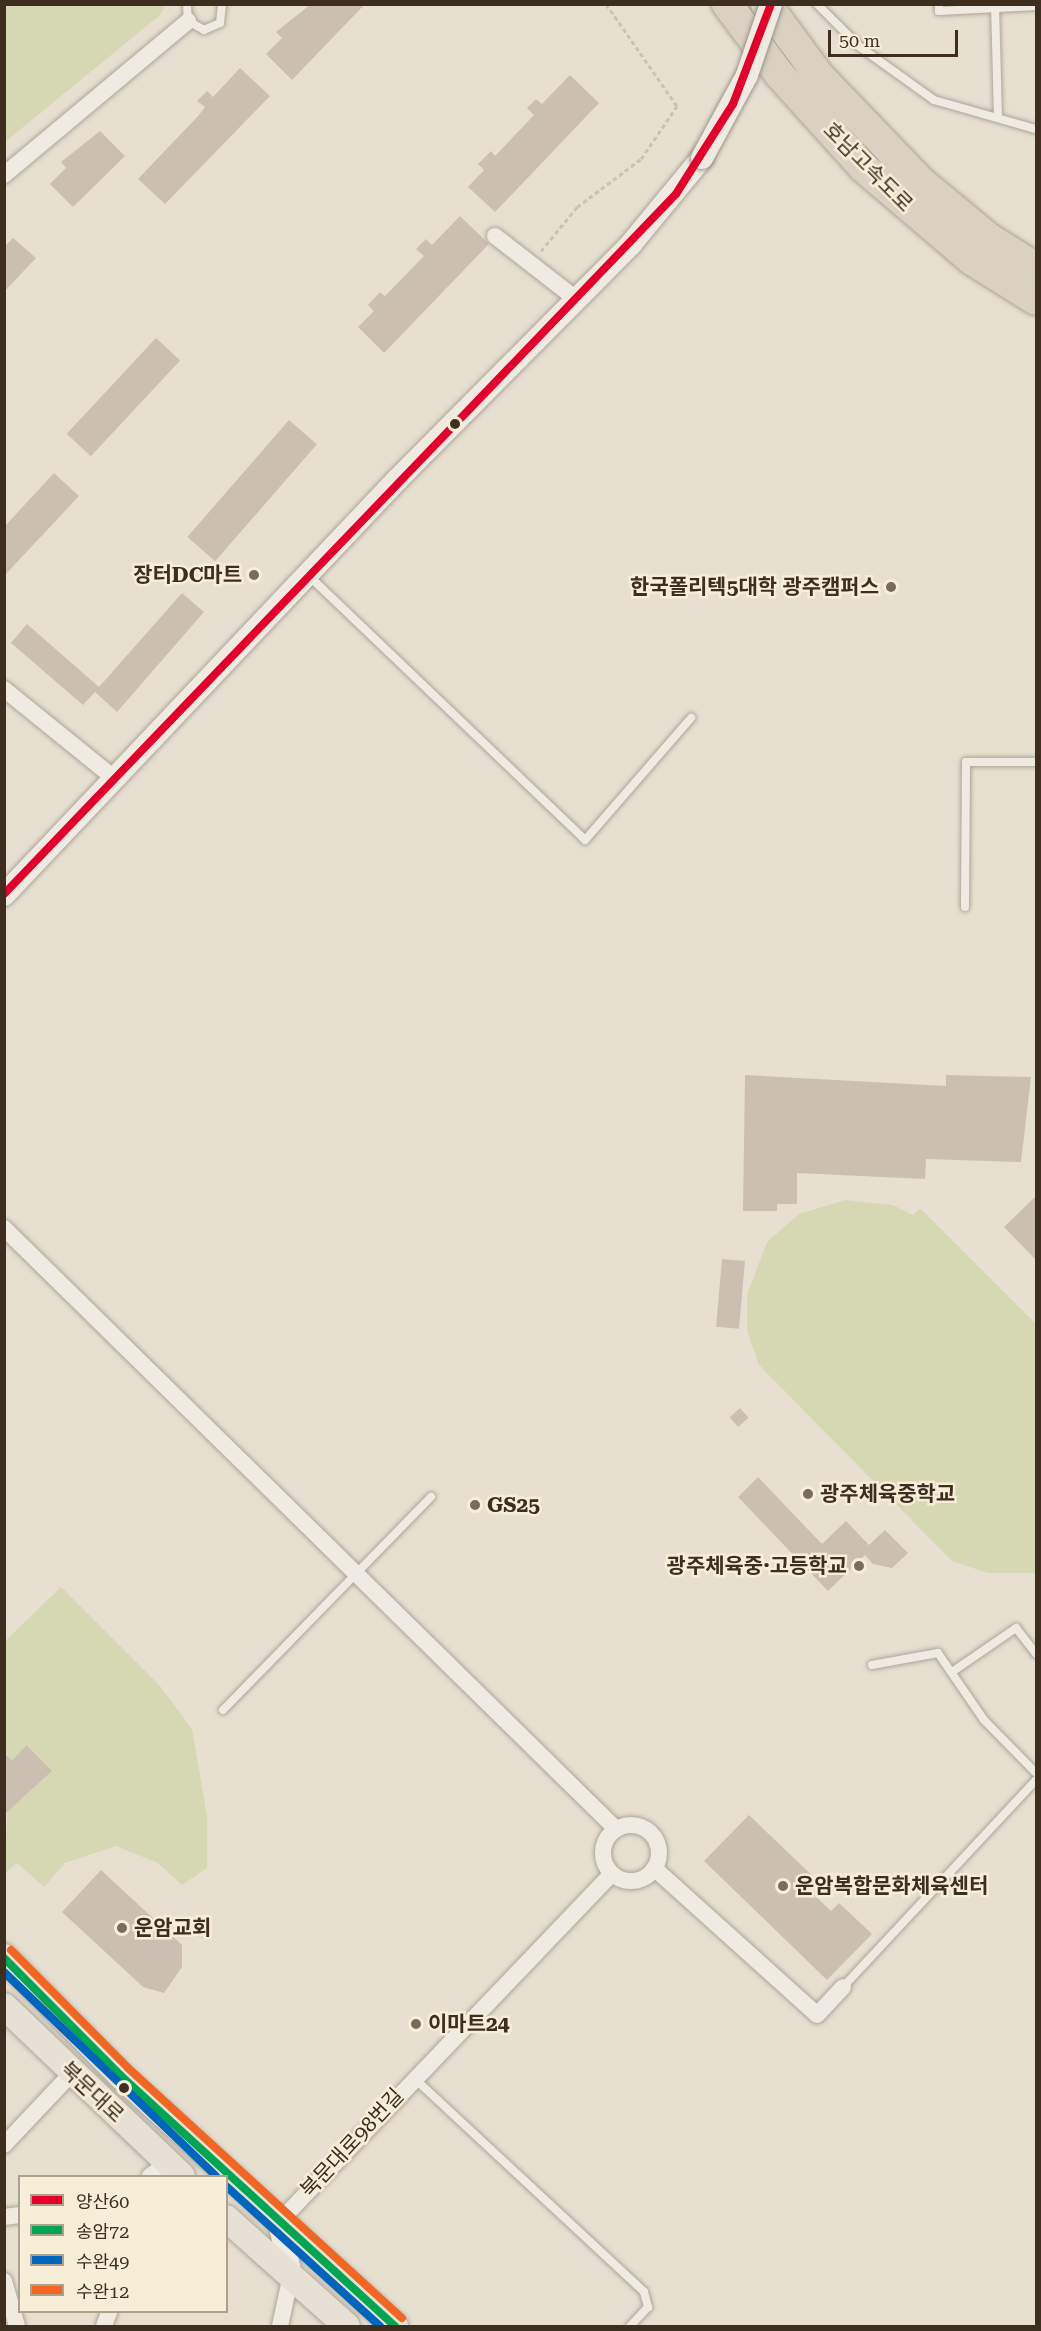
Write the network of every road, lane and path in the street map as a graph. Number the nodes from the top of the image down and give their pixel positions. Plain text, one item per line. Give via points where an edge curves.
1 (222, 4) edge
2 (606, 4) edge
3 (727, 4) edge
4 (766, 4) edge
5 (771, 4) edge
6 (817, 4) edge
7 (939, 4) edge
8 (996, 6) edge
9 (1036, 6) edge
10 (187, 13) edge
11 (998, 117) junction
12 (1036, 129) edge
13 (876, 135) junction
14 (4, 175) edge
15 (495, 236) dead end
16 (1036, 247) edge
17 (532, 262) junction
18 (1036, 268) edge
19 (575, 298) junction
20 (1036, 300) edge
21 (308, 575) junction
22 (4, 689) edge
23 (691, 718) dead end
24 (1036, 762) edge
25 (115, 778) junction
26 (4, 895) edge
27 (965, 907) dead end
28 (4, 1228) edge
29 (431, 1497) dead end
30 (357, 1573) junction
31 (1036, 1654) edge
32 (872, 1665) dead end
33 (952, 1672) junction
34 (223, 1710) dead end
35 (1036, 1773) edge
36 (1036, 1780) edge
37 (616, 1829) junction
38 (654, 1868) junction
39 (611, 1874) junction
40 (4, 1957) edge
41 (843, 1987) joint
42 (4, 2006) edge
43 (71, 2074) junction
44 (414, 2077) junction
45 (4, 2145) edge
46 (166, 2172) edge
47 (228, 2220) edge
48 (279, 2222) junction
49 (291, 2275) junction
50 (4, 2281) edge
51 (17, 2326) edge
52 (280, 2326) edge
53 (347, 2326) edge
54 (395, 2326) edge
55 (630, 2326) edge

1 - 10 lane via 222,17 210,29
2 - 17 path via 677,106 641,159 577,207
3 - 20 highway, 호남고속도로 via 780,75 863,167 972,260
4 - 13 highway, 호남고속도로 via 819,76
5 - 19 main road, bridge via 747,75 702,158 654,219
6 - 11 lane via 860,47 934,100
7 - 8 lane via 939,11
8 - 9 lane
8 - 11 lane
10 - 14 street
11 - 12 lane
13 - 16 highway
13 - 18 highway, 호남고속도로 via 981,232
15 - 17 street
17 - 19 street
19 - 21 main road
21 - 23 lane via 585,840
21 - 25 main road
22 - 25 street
24 - 27 lane via 966,762
25 - 26 main road
28 - 30 street
29 - 30 lane
30 - 34 lane
30 - 37 street
31 - 33 lane via 1016,1628
32 - 33 lane via 939,1653
33 - 35 lane via 984,1720
36 - 41 lane
37 - 38 street via 635,1825 652,1835 659,1853
37 - 39 street via 602,1853
38 - 39 street via 635,1881
38 - 41 street via 818,2015
39 - 44 street, 북문대로98번길
40 - 48 main road, 북문대로 via 121,2076
42 - 43 main road, 북문대로
43 - 45 street
43 - 46 main road, 북문대로
44 - 48 street, 북문대로98번길
44 - 55 lane via 644,2292 648,2307
47 - 49 main road
48 - 49 main road
48 - 54 main road, 북문대로
49 - 52 street
49 - 53 main road
50 - 51 street

